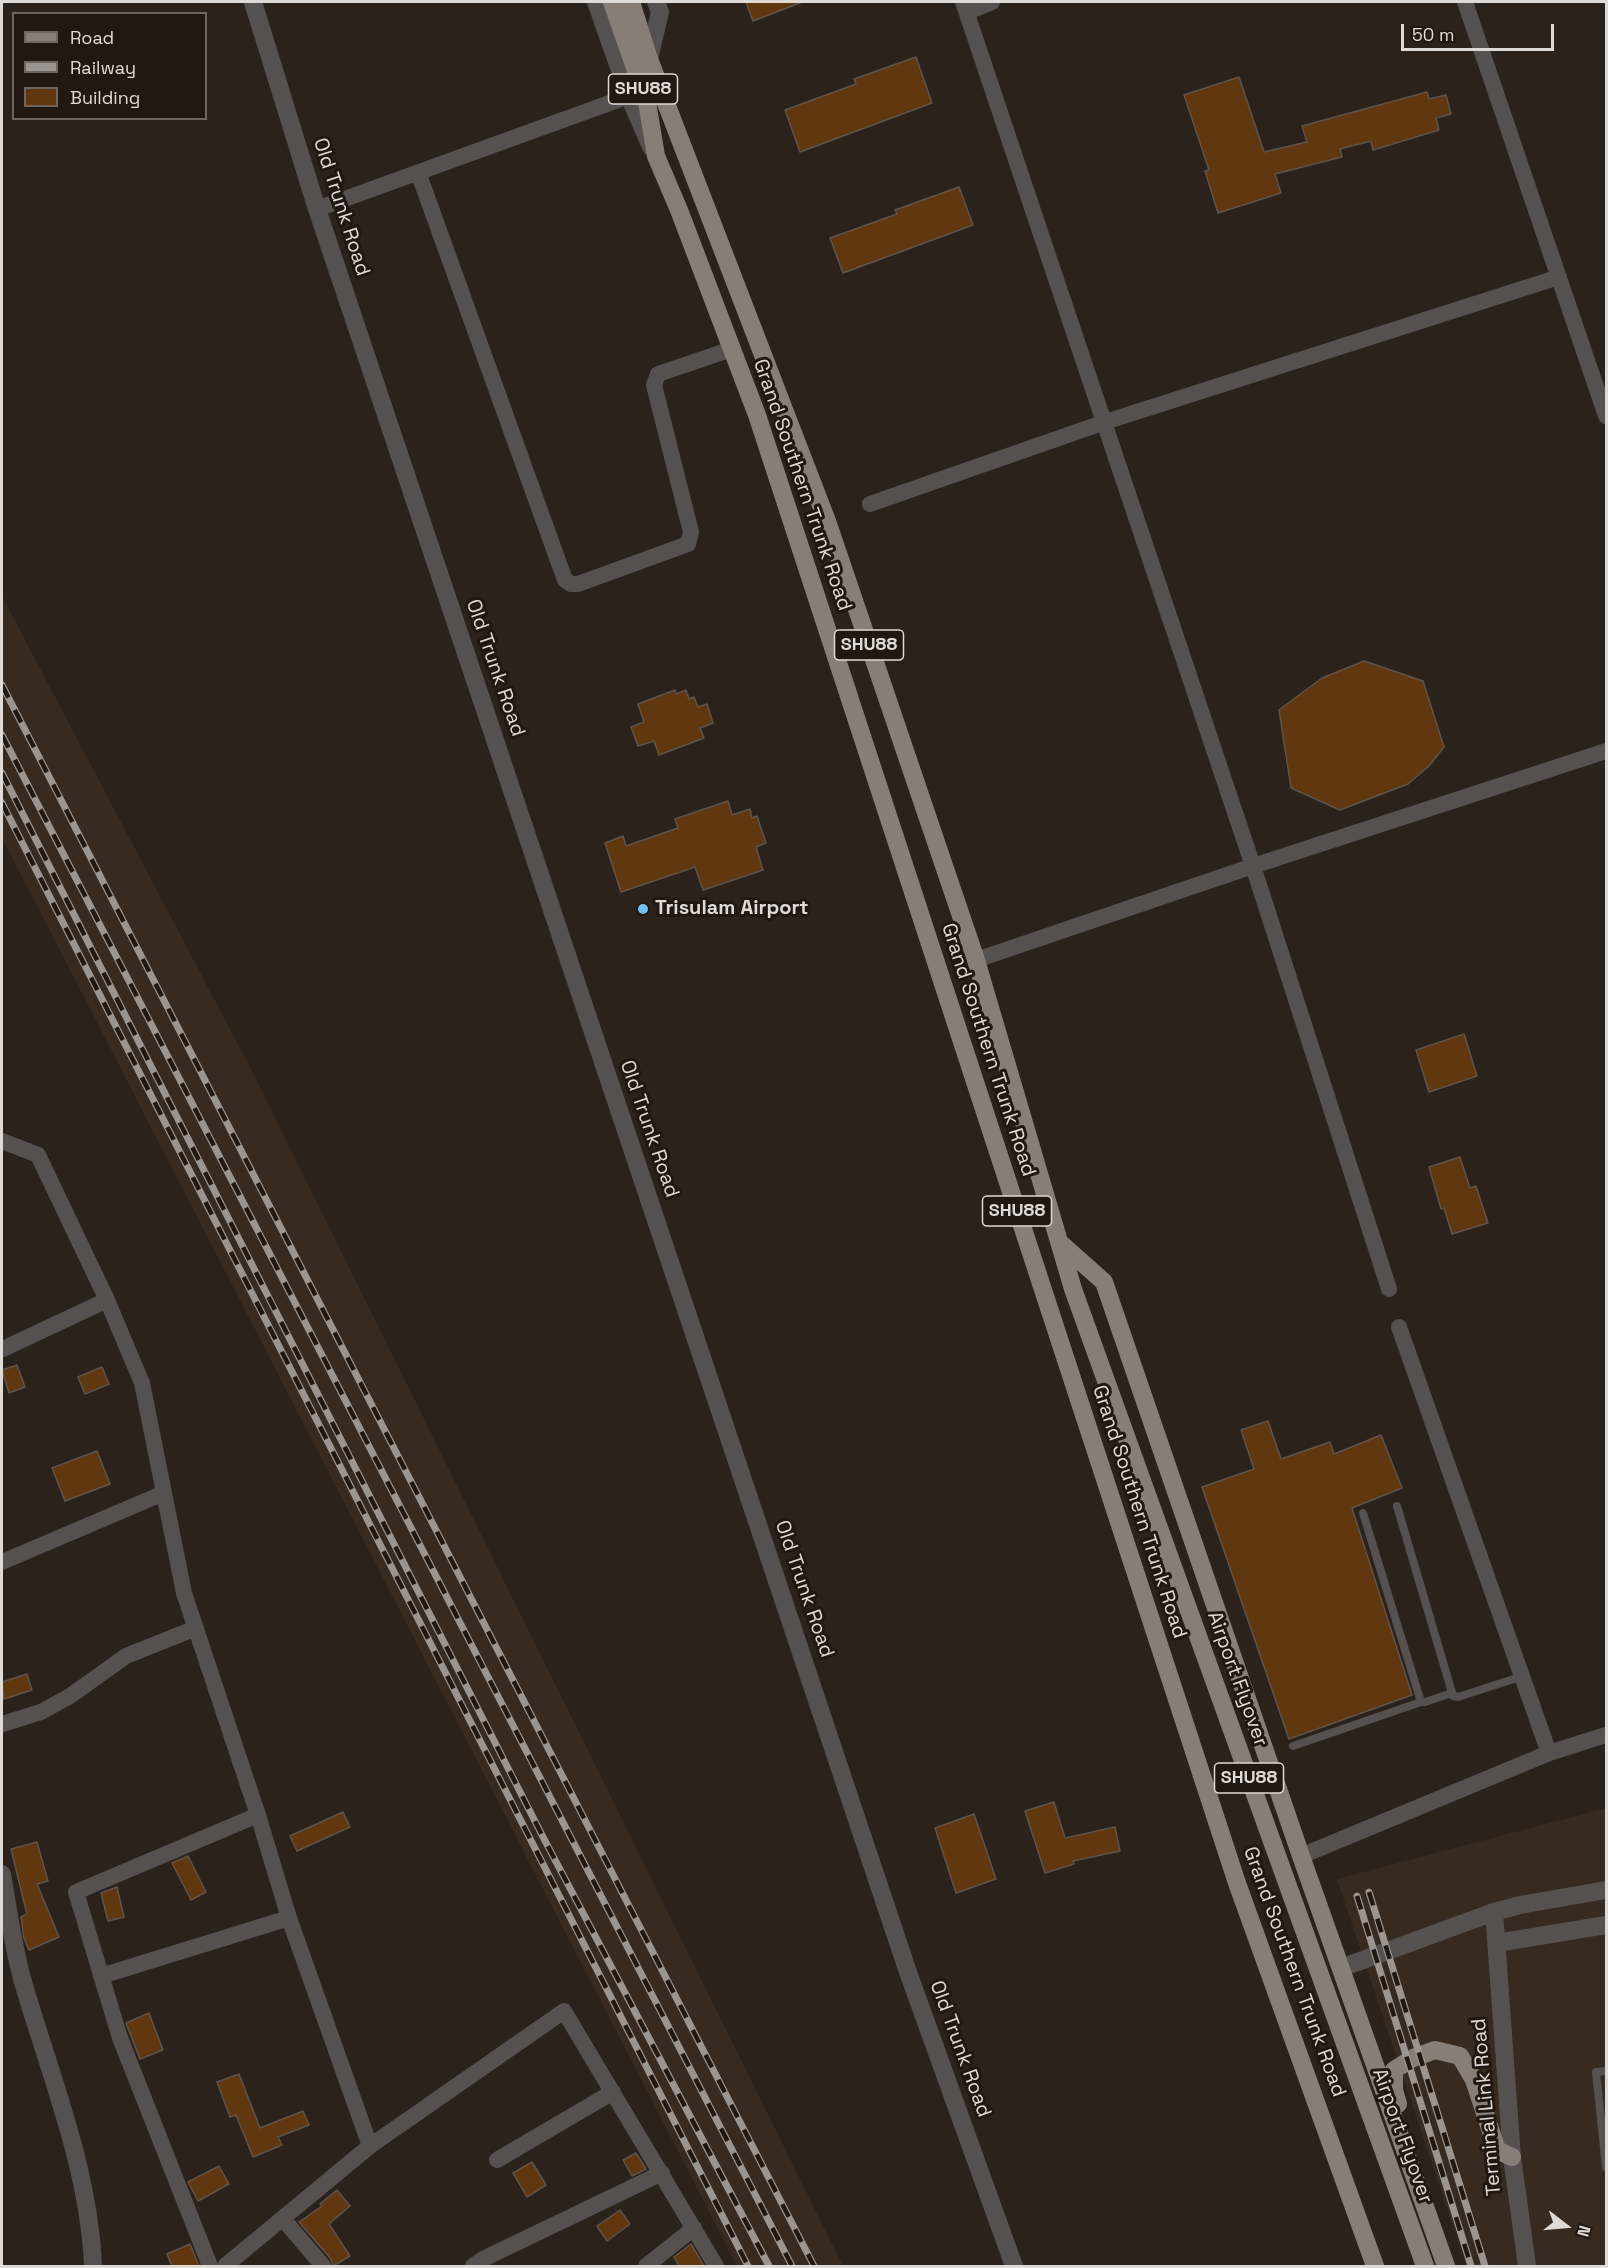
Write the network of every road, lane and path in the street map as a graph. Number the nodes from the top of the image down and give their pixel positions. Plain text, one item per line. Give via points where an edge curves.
1 (253, 2) edge
2 (596, 2) edge
3 (612, 2) edge
4 (656, 2) edge
5 (992, 2) edge
6 (1465, 2) edge
7 (633, 6) edge
8 (965, 7) edge
9 (650, 59) junction
10 (629, 96) junction
11 (656, 156) junction
12 (418, 172) junction
13 (317, 209) junction
14 (1559, 278) junction
15 (732, 349) junction
16 (1606, 416) edge
17 (1105, 422) junction
18 (870, 504) dead end
19 (1606, 752) edge
20 (1253, 866) junction
21 (976, 960) junction
22 (2, 1141) edge
23 (1058, 1241) junction
24 (1389, 1289) dead end
25 (106, 1300) junction
26 (1399, 1327) dead end
27 (3, 1349) dead end
28 (164, 1493) junction
29 (1397, 1506) dead end
30 (1364, 1513) dead end
31 (2, 1562) edge
32 (196, 1628) junction
33 (1523, 1676) junction
34 (1452, 1693) junction
35 (1421, 1702) junction
36 (2, 1724) edge
37 (1606, 1735) edge
38 (1293, 1746) dead end
39 (1549, 1753) junction
40 (258, 1815) junction
41 (1301, 1856) junction
42 (2, 1874) edge
43 (1606, 1890) edge
44 (1494, 1912) junction
45 (289, 1918) junction
46 (1606, 1925) edge
47 (1497, 1942) junction
48 (1341, 1968) junction
49 (101, 1976) junction
50 (1606, 2071) edge
51 (613, 2092) junction
52 (370, 2146) junction
53 (1512, 2157) junction
54 (497, 2160) dead end
55 (1606, 2167) edge
56 (662, 2173) junction
57 (283, 2218) junction
58 (694, 2228) junction
59 (1445, 2264) edge
60 (93, 2266) edge
61 (210, 2266) edge
62 (225, 2266) edge
63 (323, 2266) edge
64 (473, 2266) edge
65 (646, 2266) edge
66 (716, 2266) edge
67 (1014, 2266) edge
68 (1375, 2266) edge
69 (1425, 2266) edge
70 (1527, 2266) edge

1 - 13 street, Old Trunk Road
2 - 10 street
3 - 11 main road, SHU88 via 647,102
4 - 9 street via 660,12
5 - 8 street
6 - 14 street
7 - 9 main road, SHU88
8 - 17 street
9 - 21 main road, Grand Southern Trunk Road / SHU88 via 827,522
10 - 11 street
10 - 12 street
11 - 15 main road, Grand Southern Trunk Road / SHU88
12 - 13 street
12 - 15 street via 565,580 571,584 688,544 692,532 655,378
13 - 67 street, Old Trunk Road via 909,1975
14 - 16 street
14 - 17 street
15 - 68 main road, Grand Southern Trunk Road / SHU88 via 757,415 1237,1883
17 - 18 street
17 - 20 street
19 - 20 street
20 - 21 street
20 - 24 street
21 - 23 main road, Grand Southern Trunk Road / SHU88
22 - 25 street via 38,1155
23 - 41 main road via 1104,1282
23 - 69 main road, Airport Flyover / SHU88
25 - 27 street
25 - 28 street via 142,1383
26 - 33 street
28 - 31 street
28 - 32 street via 184,1593
29 - 34 lane
30 - 35 lane
32 - 36 street via 126,1656 41,1712
32 - 40 street
33 - 34 lane via 1458,1697
33 - 39 street
34 - 35 lane
35 - 38 lane
37 - 39 street
39 - 41 street
40 - 45 street
40 - 49 street via 76,1892
41 - 48 main road
42 - 60 street via 22,1979 84,2188
43 - 44 street
44 - 47 street, Terminal Link Road
44 - 48 street
45 - 49 street
45 - 52 street
46 - 47 street
47 - 53 street, Terminal Link Road
48 - 59 main road
49 - 61 street via 120,2038
50 - 55 lane via 1596,2072
51 - 52 street via 564,2011
51 - 54 street
51 - 56 street
52 - 57 street
53 - 59 main road via 1497,2150 1474,2080 1460,2056 1435,2050 1394,2070 1400,2110 1449,2247
53 - 70 street, Terminal Link Road
56 - 58 street
56 - 64 street
57 - 62 street
57 - 63 street
58 - 65 street
58 - 66 street

